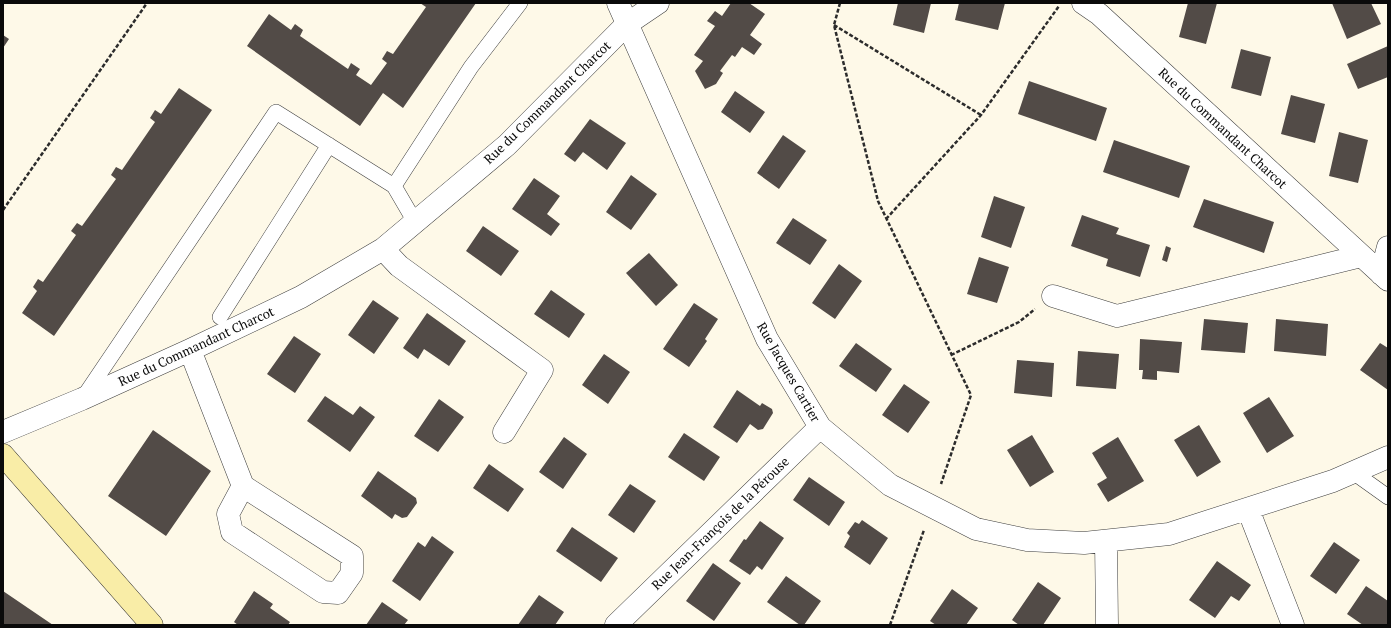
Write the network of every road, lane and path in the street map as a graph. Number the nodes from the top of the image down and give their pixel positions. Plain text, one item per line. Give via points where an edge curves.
1 (147, 3) edge
2 (520, 3) edge
3 (618, 3) edge
4 (658, 3) edge
5 (840, 3) edge
6 (1062, 3) edge
7 (1083, 3) edge
8 (627, 24) junction
9 (834, 25) junction
10 (981, 115) junction
11 (329, 145) junction
12 (394, 186) junction
13 (3, 210) edge
14 (886, 220) junction
15 (415, 222) junction
16 (1388, 247) edge
17 (383, 249) junction
18 (1361, 256) junction
19 (1385, 277) edge
20 (1053, 296) joint
21 (220, 317) dead end
22 (190, 350) junction
23 (951, 355) junction
24 (82, 399) junction
25 (820, 426) junction
26 (3, 432) edge
27 (504, 432) dead end
28 (3, 455) edge
29 (1388, 457) edge
30 (1353, 472) junction
31 (243, 486) junction
32 (1388, 497) edge
33 (933, 507) junction
34 (1248, 508) junction
35 (1106, 541) junction
36 (622, 623) edge
37 (150, 624) edge
38 (890, 625) edge
39 (1106, 625) edge
40 (1293, 625) edge

1 - 13 path
2 - 12 lane via 471,67
3 - 8 street, Rue Jacques Cartier
4 - 8 street, Rue du Commandant Charcot
5 - 9 path
6 - 10 path
7 - 18 street, Rue du Commandant Charcot via 1099,14
8 - 15 street, Rue du Commandant Charcot via 507,145
8 - 25 street, Rue Jacques Cartier via 767,339
9 - 10 path
9 - 14 path via 878,201
10 - 14 path
11 - 12 lane
11 - 21 lane
11 - 24 lane via 276,112
12 - 15 lane
14 - 23 path
15 - 17 street, Rue du Commandant Charcot
16 - 19 street, Rue du Commandant Charcot
17 - 22 street, Rue du Commandant Charcot via 301,297
17 - 27 street via 399,266 542,370
18 - 19 street, Rue du Commandant Charcot
18 - 20 street via 1117,316
20 - 23 path via 1019,322
22 - 24 street, Rue du Commandant Charcot
22 - 31 street
23 - 33 path via 971,395
24 - 26 street, Rue du Commandant Charcot
25 - 33 street, Rue Jacques Cartier via 890,485
25 - 36 street, Rue Jean-François de la Pérouse
28 - 37 street
29 - 30 street, Rue Jacques Cartier
30 - 32 lane
30 - 34 street, Rue Jacques Cartier via 1333,481
31 - 31 street via 352,556 352,573 338,593 323,592 232,532 228,514
33 - 35 street, Rue Jacques Cartier via 976,529 1027,540 1084,543
33 - 38 path
34 - 35 street, Rue Jacques Cartier via 1169,534
34 - 40 street
35 - 39 street

